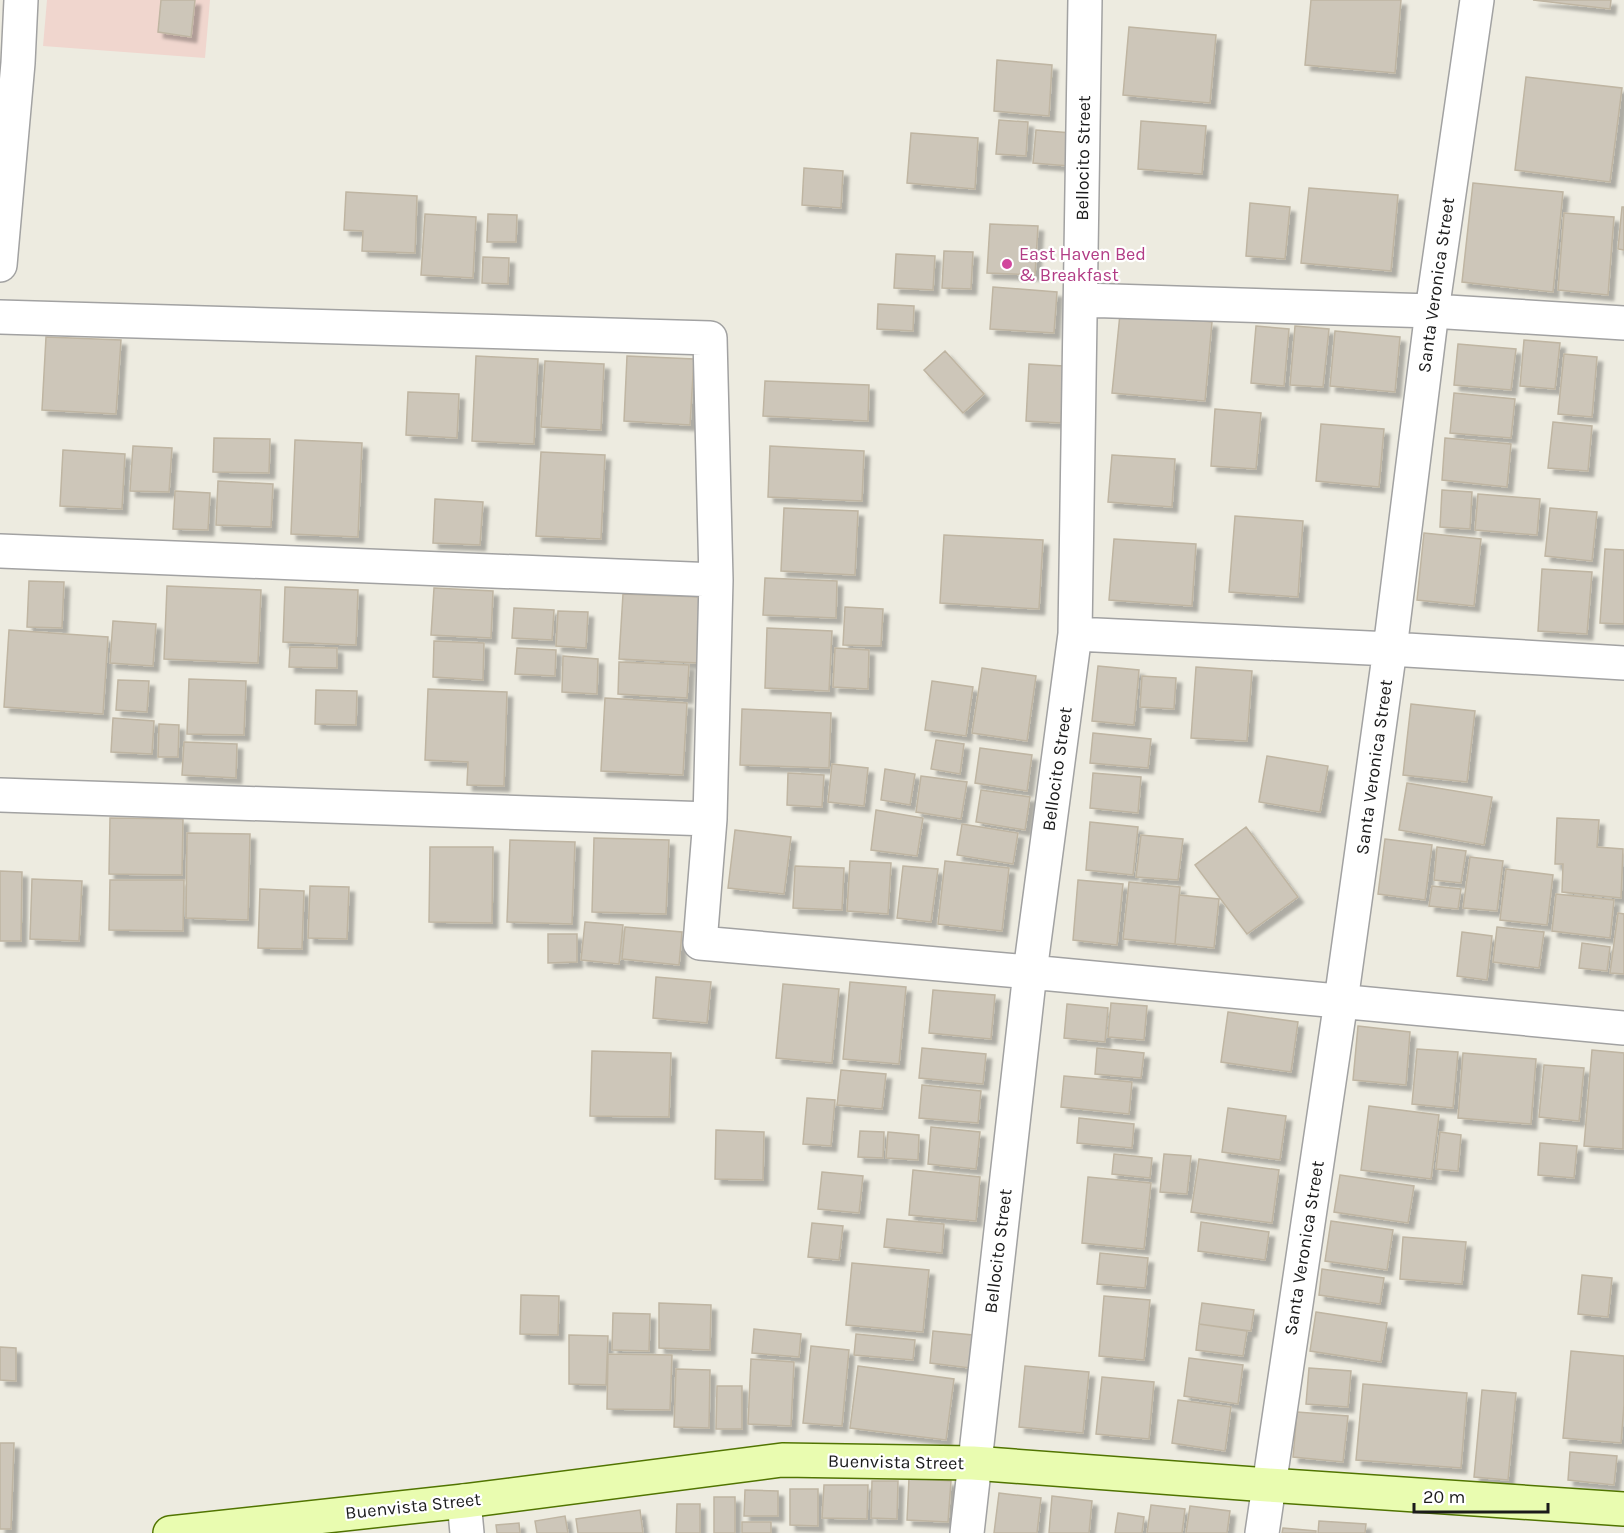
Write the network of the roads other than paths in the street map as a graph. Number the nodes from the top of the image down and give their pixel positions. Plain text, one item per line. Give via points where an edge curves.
1 (21, 0) edge
2 (1085, 0) edge
3 (1477, 0) edge
4 (9, 63) edge
5 (0, 265) edge
6 (1081, 300) junction
7 (1432, 311) junction
8 (0, 317) edge
9 (1624, 323) edge
10 (0, 551) edge
11 (716, 580) junction
12 (1075, 634) junction
13 (1390, 649) junction
14 (1624, 663) edge
15 (0, 795) edge
16 (710, 819) junction
17 (1030, 972) junction
18 (1341, 1001) junction
19 (1624, 1029) edge
20 (973, 1463) junction
21 (1268, 1485) junction
22 (464, 1501) junction
23 (1624, 1509) edge
24 (170, 1533) edge
25 (467, 1533) edge
26 (967, 1533) edge
27 (1262, 1533) edge

1 - 4 street
2 - 6 street, Bellocito Street
3 - 7 street, Santa Veronica Street
4 - 5 street
6 - 7 street
6 - 12 street, Bellocito Street
7 - 9 street
7 - 13 street, Santa Veronica Street
8 - 11 street via 710,338
10 - 11 street
11 - 16 street
12 - 13 street
12 - 17 street, Bellocito Street
13 - 14 street
13 - 18 street, Santa Veronica Street
15 - 16 street
16 - 17 street via 700,943
17 - 18 street
17 - 20 street, Bellocito Street
18 - 19 street
18 - 21 street, Santa Veronica Street
20 - 21 street, Buenvista Street
20 - 22 street, Buenvista Street via 782,1460
20 - 26 street, Bellocito Street
21 - 23 street, Buenvista Street
21 - 27 street, Santa Veronica Street
22 - 24 street, Buenvista Street
22 - 25 street

